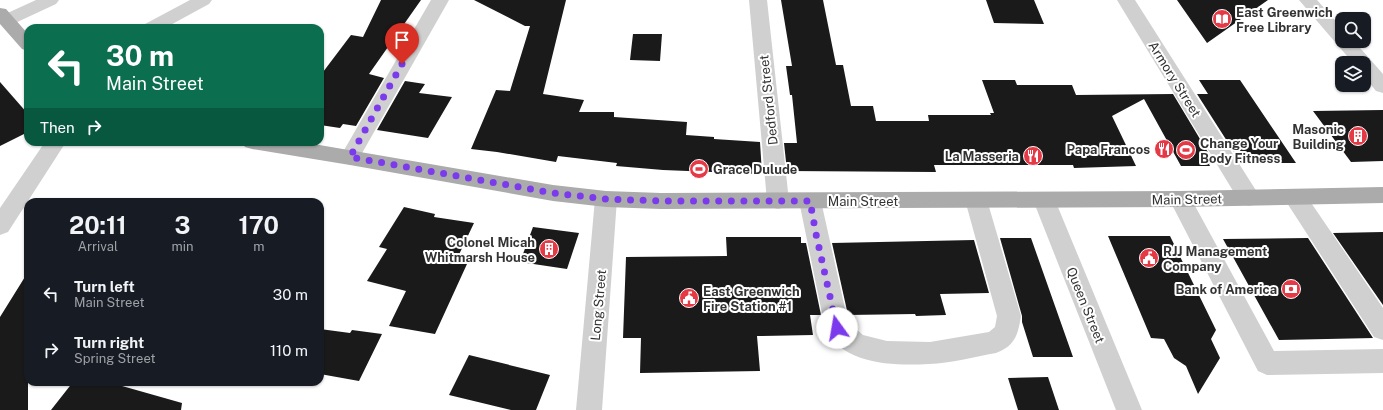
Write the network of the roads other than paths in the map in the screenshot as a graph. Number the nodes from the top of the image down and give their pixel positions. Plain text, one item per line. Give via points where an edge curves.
1 (50, 0) edge
2 (203, 0) edge
3 (440, 0) edge
4 (758, 0) edge
5 (1126, 0) edge
6 (1308, 0) edge
7 (3, 16) edge
8 (158, 24) edge
9 (1335, 31) edge
10 (24, 41) edge
11 (1350, 48) edge
12 (1357, 56) edge
13 (1371, 72) edge
14 (1383, 86) edge
15 (53, 146) edge
16 (278, 146) edge
17 (350, 157) junction
18 (1383, 195) edge
19 (1295, 197) junction
20 (1249, 198) junction
21 (606, 199) junction
22 (1180, 199) junction
23 (976, 200) junction
24 (1044, 200) junction
25 (778, 201) junction
26 (810, 201) junction
27 (0, 226) edge
28 (1383, 329) edge
29 (1383, 361) edge
30 (589, 410) edge
31 (1129, 410) edge

1 - 7 street
2 - 8 street
3 - 17 street
4 - 25 street, Dedford Street
5 - 20 street, Armory Street
6 - 9 street
7 - 10 main road
11 - 12 street
13 - 14 street
15 - 27 street
16 - 17 main road, Main Street
17 - 21 main road, Main Street via 553,193
18 - 19 main road, Main Street
19 - 20 main road, Main Street
19 - 28 street
20 - 22 main road, Main Street
21 - 25 main road, Main Street
21 - 30 street, Long Street
22 - 24 main road, Main Street
22 - 29 street via 1267,363
23 - 24 main road, Main Street
23 - 26 main road, Main Street
23 - 26 street via 1008,316 1006,332 996,342 930,353 887,352 856,345 837,328
24 - 31 street, Queen Street
25 - 26 main road, Main Street

